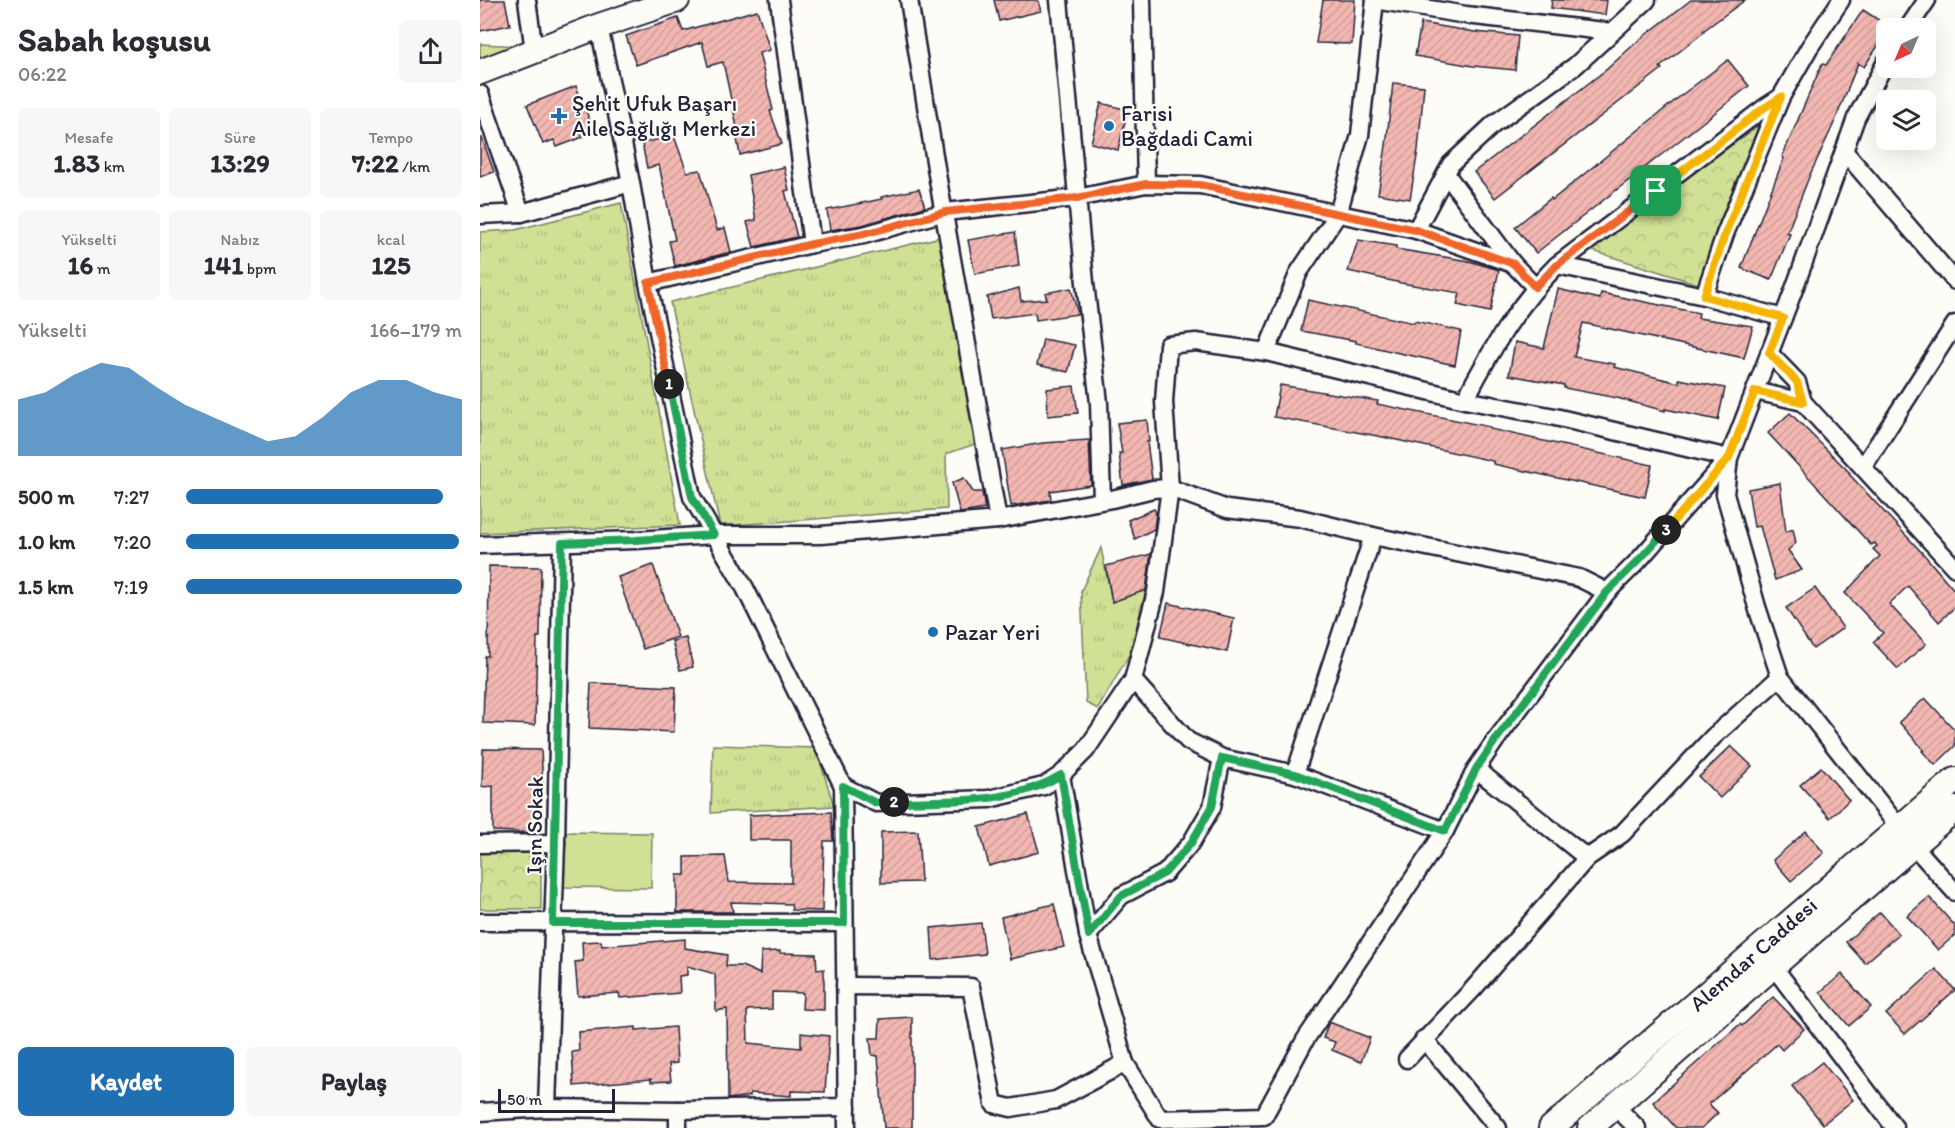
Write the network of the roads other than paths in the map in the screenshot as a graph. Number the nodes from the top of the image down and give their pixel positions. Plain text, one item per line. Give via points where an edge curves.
1 (527, 0) edge
2 (677, 0) edge
3 (779, 0) edge
4 (909, 0) edge
5 (1059, 0) edge
6 (1142, 0) edge
7 (1375, 0) edge
8 (1646, 0) edge
9 (1841, 0) edge
10 (1927, 0) edge
11 (1915, 18) edge
12 (599, 26) junction
13 (1612, 32) junction
14 (534, 51) junction
15 (480, 72) edge
16 (1877, 78) edge
17 (480, 94) edge
18 (1781, 97) junction
19 (1844, 151) junction
20 (1446, 174) junction
21 (631, 183) junction
22 (1146, 184) junction
23 (1077, 198) junction
24 (945, 212) junction
25 (521, 213) junction
26 (1338, 214) junction
27 (480, 215) edge
28 (1416, 230) junction
29 (812, 244) junction
30 (1514, 264) junction
31 (1557, 265) junction
32 (1955, 281) edge
33 (648, 283) junction
34 (1535, 287) junction
35 (1704, 296) junction
36 (1783, 318) junction
37 (1955, 324) edge
38 (1266, 352) junction
39 (1769, 353) junction
40 (1755, 391) junction
41 (1465, 400) junction
42 (1803, 402) junction
43 (1729, 458) junction
44 (1863, 467) junction
45 (1170, 488) junction
46 (1102, 500) junction
47 (998, 520) junction
48 (714, 535) junction
49 (1373, 536) junction
50 (562, 543) junction
51 (480, 544) edge
52 (1955, 568) edge
53 (1607, 592) junction
54 (1780, 677) junction
55 (1133, 680) junction
56 (1222, 758) junction
57 (1476, 769) junction
58 (1295, 774) junction
59 (1061, 775) junction
60 (1955, 780) edge
61 (843, 786) junction
62 (1955, 809) edge
63 (1445, 831) junction
64 (1906, 836) junction
65 (556, 843) junction
66 (480, 844) edge
67 (1587, 858) junction
68 (1955, 892) edge
69 (480, 922) edge
70 (553, 923) junction
71 (844, 923) junction
72 (1089, 935) junction
73 (1773, 966) junction
74 (845, 986) junction
75 (1424, 1039) junction
76 (1407, 1059) dead end
77 (1125, 1063) junction
78 (1615, 1106) junction
79 (847, 1107) junction
80 (547, 1108) junction
81 (678, 1110) junction
82 (480, 1112) edge
83 (1162, 1123) edge
84 (678, 1128) edge
85 (847, 1128) edge
86 (1498, 1128) edge
87 (1551, 1128) edge
88 (1590, 1128) edge
89 (1637, 1128) edge
90 (1895, 1128) edge

1 - 14 street
2 - 12 main road
3 - 29 street
4 - 24 street
5 - 23 street
6 - 22 street
7 - 13 street
7 - 26 street via 1360,135
8 - 13 street
9 - 18 street
10 - 11 street
12 - 14 main road
12 - 21 street
13 - 20 street via 1575,66 1494,124 1451,164
14 - 15 main road
16 - 19 street
17 - 25 street
18 - 31 street
18 - 35 street
19 - 32 street
19 - 36 street
20 - 28 street
20 - 30 street
21 - 25 street
21 - 33 street
22 - 23 street
22 - 26 street via 1200,185
23 - 24 street
23 - 46 street via 1099,403
24 - 29 street
24 - 47 street
25 - 27 street
26 - 28 street
26 - 38 street via 1299,272
28 - 30 street
29 - 33 street
30 - 34 street
31 - 34 street
31 - 35 street
33 - 48 street via 692,497
34 - 41 street via 1489,354
35 - 36 street
36 - 39 street
37 - 44 street
38 - 41 street
38 - 45 street via 1196,342 1168,345 1164,402
39 - 40 street
39 - 42 street via 1797,382
40 - 42 street
40 - 43 street
41 - 43 street
42 - 44 street
43 - 53 street
43 - 54 street via 1725,494
44 - 52 street
45 - 46 street
45 - 49 street via 1227,509 1300,518
45 - 55 street via 1156,592
46 - 47 street
47 - 48 street via 821,536
48 - 50 street
48 - 61 street via 745,588
49 - 53 street via 1580,578
49 - 58 street
50 - 51 street
50 - 65 street, Işın Sokak
53 - 57 street
54 - 64 street
54 - 67 street via 1713,737 1622,834
55 - 56 street via 1188,741
55 - 59 street via 1086,750
56 - 58 street
56 - 72 street via 1212,807 1191,843 1165,873 1121,896
57 - 63 street
57 - 67 street
58 - 63 street
59 - 61 street via 1044,786 989,799 876,803
59 - 72 street
60 - 64 main road, Alemdar Caddesi
61 - 71 street
62 - 64 main road, Alemdar Caddesi
63 - 83 street via 1305,1040 1264,1116
64 - 68 street
64 - 73 main road, Alemdar Caddesi
64 - 87 main road, Alemdar Caddesi
65 - 66 street
65 - 70 street, Işın Sokak
67 - 75 street via 1474,988
69 - 70 street
70 - 71 street
70 - 80 street, Işın Sokak
71 - 74 street
72 - 77 street
73 - 78 main road, Alemdar Caddesi
73 - 90 street
74 - 77 street via 971,987 994,1104 1011,1108 1056,1100
74 - 79 street
75 - 76 street
75 - 86 street
77 - 83 street
78 - 88 main road, Alemdar Caddesi
78 - 89 street
79 - 81 street
79 - 85 street
80 - 81 street
80 - 82 street
81 - 84 street

